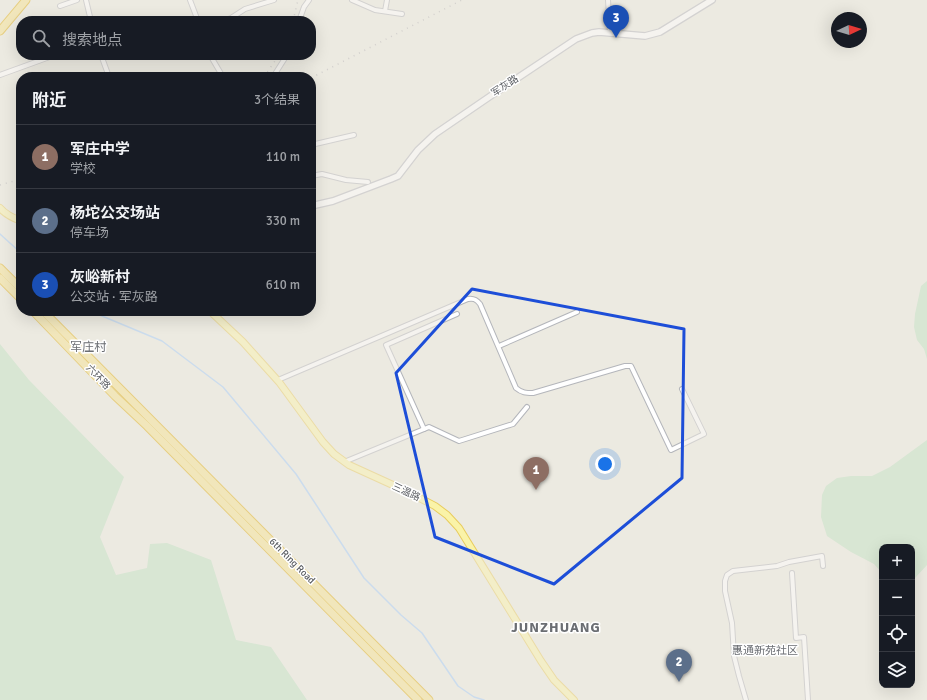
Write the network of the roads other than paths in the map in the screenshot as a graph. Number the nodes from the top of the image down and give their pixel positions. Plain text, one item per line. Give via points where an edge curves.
1 (26, 0) edge
2 (77, 0) edge
3 (86, 0) edge
4 (190, 0) edge
5 (274, 0) edge
6 (308, 0) edge
7 (352, 0) edge
8 (387, 0) edge
9 (608, 0) edge
10 (712, 0) edge
11 (60, 6) dead end
12 (385, 11) junction
13 (402, 14) dead end
14 (91, 16) edge
15 (196, 16) edge
16 (234, 16) edge
17 (301, 16) edge
18 (0, 31) edge
19 (610, 32) junction
20 (42, 60) edge
21 (104, 60) edge
22 (213, 60) edge
23 (284, 60) edge
24 (107, 72) edge
25 (221, 72) edge
26 (276, 72) edge
27 (0, 76) edge
28 (354, 135) dead end
29 (316, 145) edge
30 (316, 175) edge
31 (368, 182) dead end
32 (316, 205) edge
33 (0, 208) edge
34 (16, 218) edge
35 (0, 268) edge
36 (0, 278) edge
37 (16, 284) edge
38 (16, 294) edge
39 (577, 312) dead end
40 (457, 314) dead end
41 (38, 316) edge
42 (48, 316) edge
43 (215, 316) edge
44 (498, 346) junction
45 (278, 380) junction
46 (682, 389) dead end
47 (527, 406) dead end
48 (154, 422) joint
49 (146, 426) joint
50 (424, 429) junction
51 (344, 462) junction
52 (823, 566) dead end
53 (792, 573) dead end
54 (418, 700) edge
55 (429, 700) edge
56 (574, 700) edge
57 (746, 700) edge
58 (808, 700) edge

1 - 18 highway
2 - 11 street
3 - 14 street
4 - 15 street
5 - 16 street via 245,9
6 - 17 street
7 - 12 street via 375,10
8 - 12 street
9 - 19 street
10 - 19 street, 军灰路 via 652,35 635,36
12 - 13 street
19 - 32 street, 军灰路 via 592,33 576,39 492,95 435,134 418,150 398,176
20 - 27 street
21 - 24 street
22 - 25 street
23 - 26 street
28 - 29 street
30 - 31 street
33 - 34 main road
35 - 37 highway
36 - 38 highway
39 - 44 street
40 - 50 street via 386,345
41 - 49 highway, 六环路
42 - 48 highway, 六环路
43 - 45 main road, 三温路
44 - 45 street via 480,304 472,298
44 - 46 street via 516,388 525,393 631,366 671,450 704,434
45 - 51 main road, 三温路 via 323,442
47 - 50 street via 513,424 459,442 429,427
48 - 55 highway, 6th Ring Road
49 - 54 highway, 6th Ring Road
50 - 51 street
51 - 56 main road, 三温路 via 406,491 447,515 460,529 554,680
52 - 57 street via 822,556 777,566 733,571 727,575 725,591 732,623 734,656
53 - 58 street via 796,638 804,637

